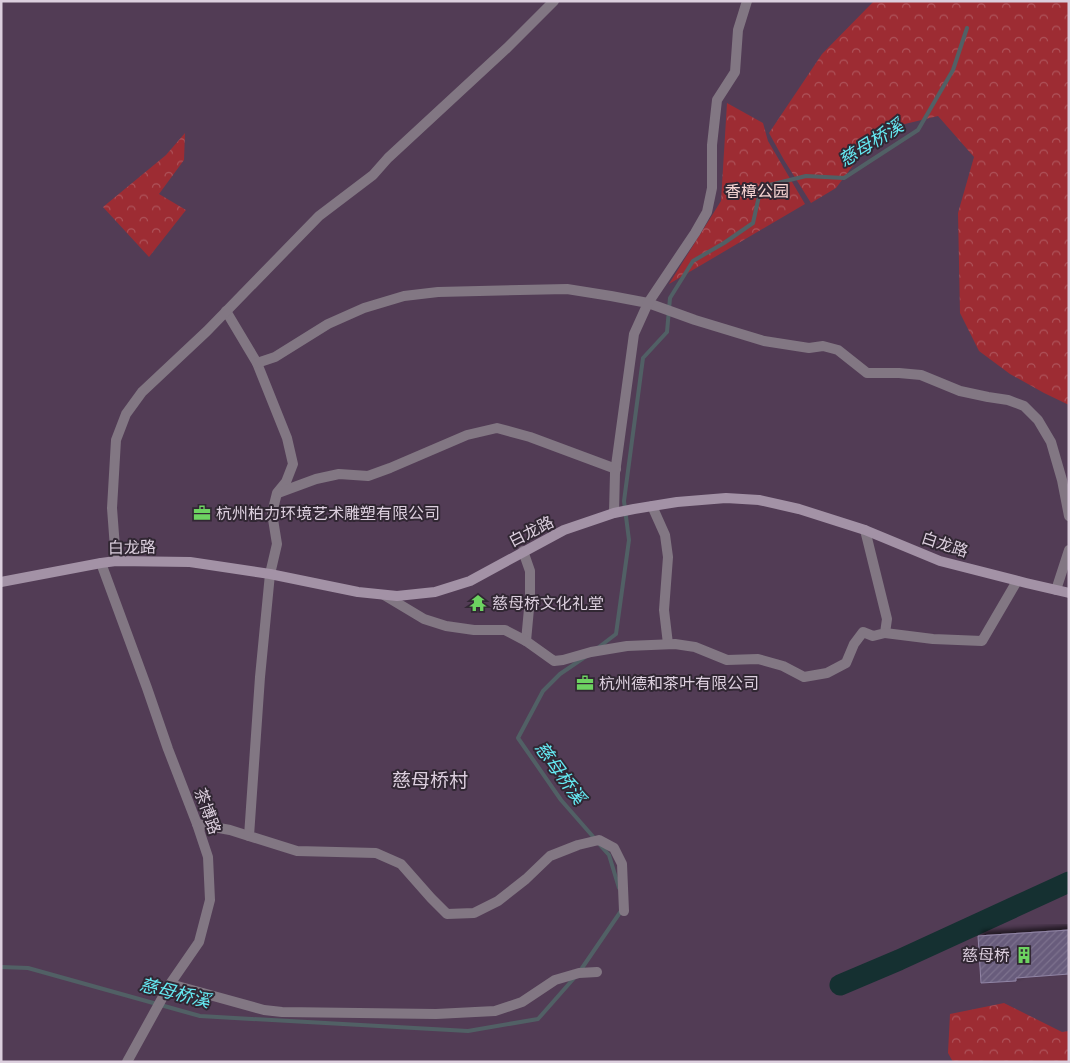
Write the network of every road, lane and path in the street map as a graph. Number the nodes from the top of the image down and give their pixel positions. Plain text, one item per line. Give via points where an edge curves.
1 (554, 1) edge
2 (747, 1) edge
3 (648, 303) junction
4 (226, 311) junction
5 (257, 363) junction
6 (616, 469) junction
7 (277, 493) junction
8 (652, 506) junction
9 (614, 513) junction
10 (1069, 516) edge
11 (865, 530) junction
12 (1069, 550) edge
13 (523, 551) junction
14 (116, 561) junction
15 (101, 563) junction
16 (270, 574) junction
17 (1017, 581) junction
18 (1, 582) edge
19 (1056, 590) junction
20 (1069, 593) edge
21 (384, 595) junction
22 (885, 633) junction
23 (526, 641) junction
24 (668, 644) junction
25 (197, 824) junction
26 (249, 836) junction
27 (624, 911) dead end
28 (597, 972) dead end
29 (170, 984) junction
30 (127, 1062) edge

1 - 4 street via 373,175 319,216
2 - 3 street via 738,30 735,72 717,100 712,188 707,212
3 - 5 street via 567,289 438,292 404,296 364,308 328,324 275,357
3 - 6 street via 634,334
3 - 10 street via 764,340 838,350 867,373 921,375 960,390 1024,406 1038,420 1051,442
4 - 5 street
4 - 14 street via 142,392 126,414 116,440 112,508
5 - 7 street via 293,464 286,482
6 - 7 street via 497,428 467,435 368,476 340,474
6 - 9 street
7 - 16 street via 272,513 277,544
8 - 9 street, 白龙路
8 - 11 street, 白龙路 via 726,498 758,500
8 - 24 street via 666,535 668,557 664,610
9 - 13 street, 白龙路 via 564,530
11 - 17 street, 白龙路 via 940,561
11 - 22 street via 887,619
12 - 19 street
13 - 21 street, 白龙路 via 470,580 435,592
13 - 23 street via 530,571
14 - 15 street, 白龙路
14 - 16 street, 白龙路 via 190,562
15 - 18 street, 白龙路
15 - 25 street, 茶博路
16 - 21 street, 白龙路
16 - 26 street
17 - 19 street, 白龙路
17 - 22 street via 982,642
19 - 20 street, 白龙路
21 - 23 street via 424,620 474,630 505,630
22 - 24 street via 873,636 863,632 846,663 827,673 804,677 783,666 758,659 727,660 696,647
23 - 24 street via 554,661 626,646
25 - 26 street
25 - 29 street, 茶博路 via 208,857 210,900 198,942
26 - 27 street via 297,851 376,853 401,864 447,914 474,913 498,901 550,856 578,844 598,840 614,848 622,864
28 - 29 street via 578,973 555,980 522,1002 496,1011 436,1014 264,1010
29 - 30 street, 茶博路

